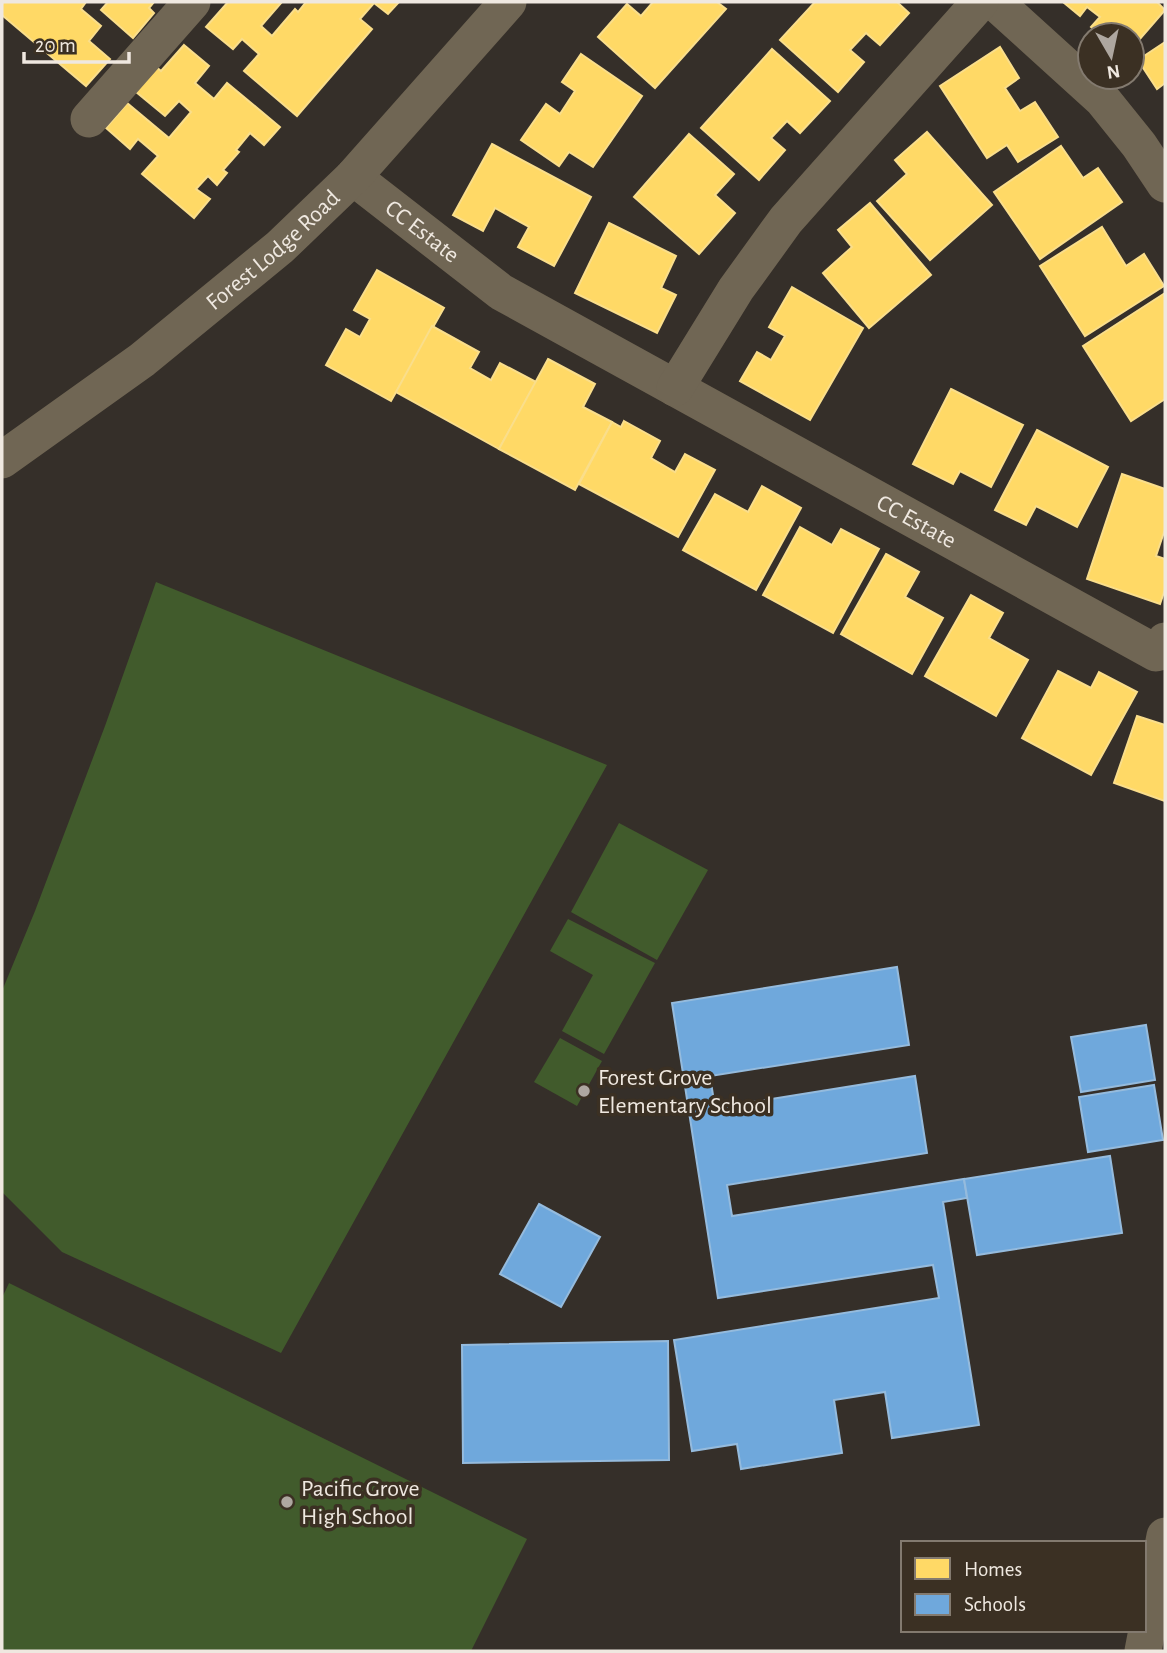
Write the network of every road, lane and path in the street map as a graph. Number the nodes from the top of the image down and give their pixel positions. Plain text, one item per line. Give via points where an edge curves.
1 (192, 2) edge
2 (508, 2) edge
3 (980, 2) edge
4 (995, 2) edge
5 (89, 119) dead end
6 (353, 177) junction
7 (1165, 184) edge
8 (675, 388) junction
9 (2, 460) edge
10 (1161, 647) edge
11 (1165, 1536) edge
12 (1143, 1651) edge

1 - 5 street
2 - 6 street, Forest Lodge Road
3 - 8 street via 786,220 736,289
4 - 7 street via 1102,99
6 - 8 street, CC Estate via 500,292
6 - 9 street, Forest Lodge Road via 280,247 142,360
8 - 10 street, CC Estate
11 - 12 street

